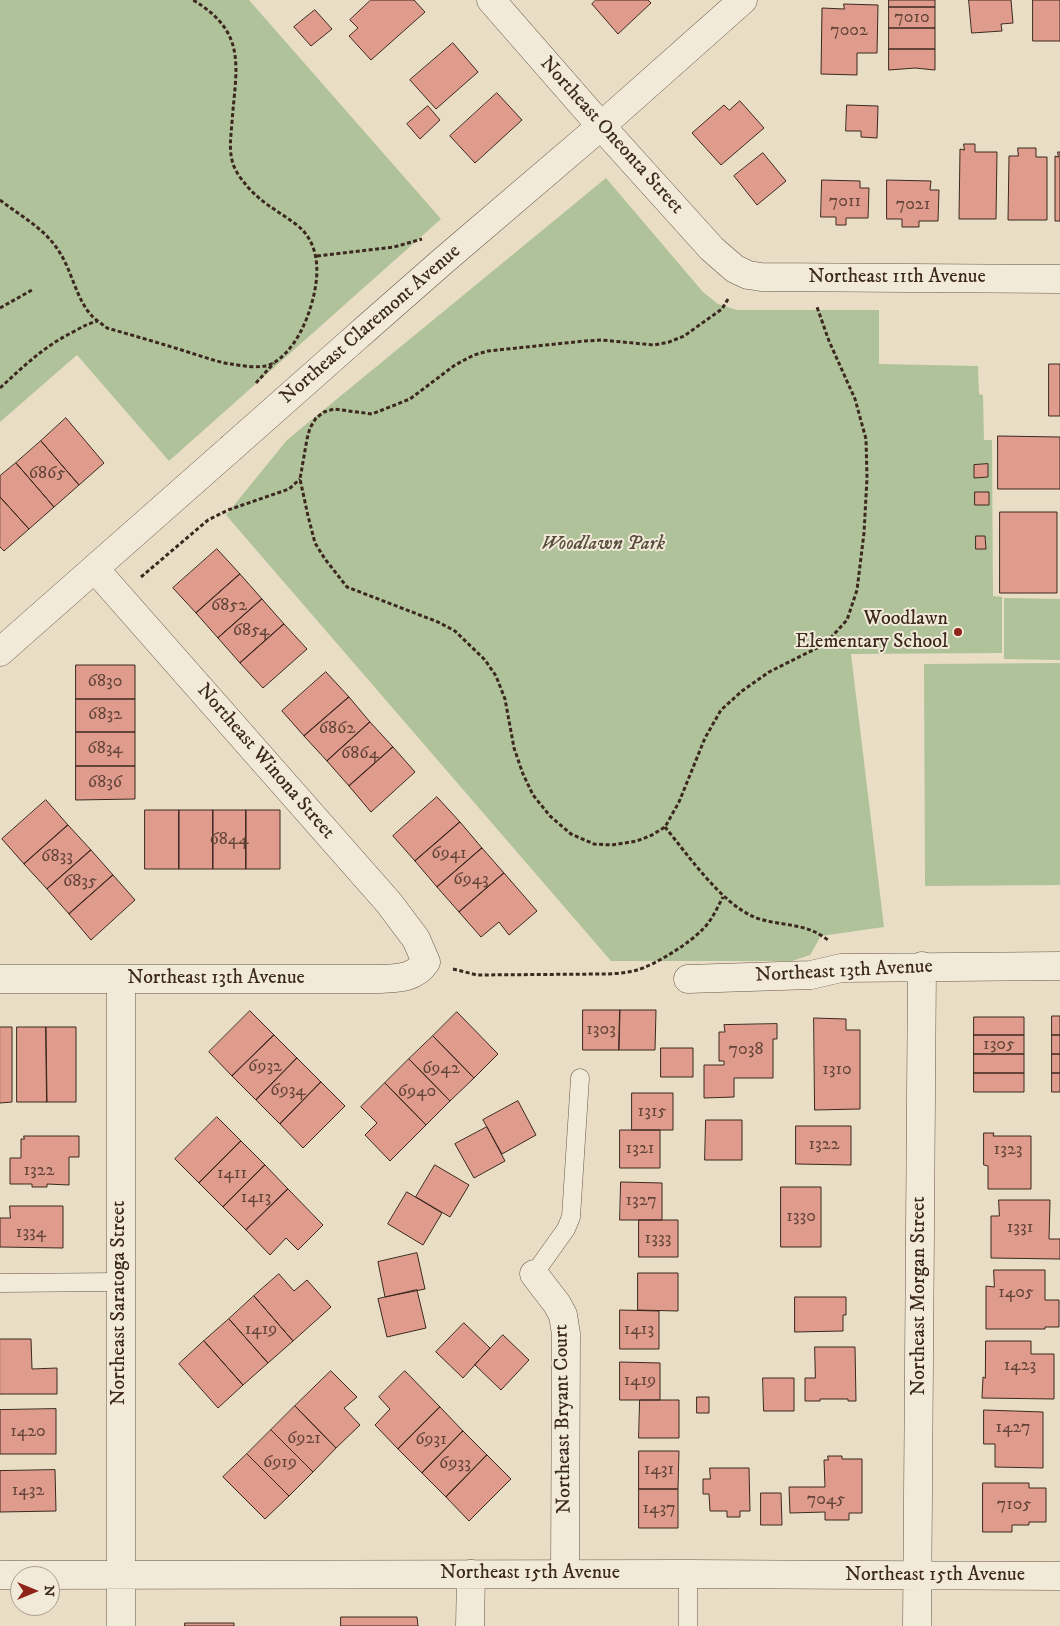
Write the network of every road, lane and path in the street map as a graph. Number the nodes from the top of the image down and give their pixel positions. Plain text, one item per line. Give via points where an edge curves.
1 (193, 0) edge
2 (491, 0) edge
3 (744, 0) edge
4 (601, 126) junction
5 (0, 200) edge
6 (464, 243) junction
7 (317, 256) junction
8 (735, 269) junction
9 (816, 278) junction
10 (1060, 279) edge
11 (32, 290) dead end
12 (0, 308) edge
13 (98, 321) junction
14 (0, 388) edge
15 (300, 479) junction
16 (95, 569) junction
17 (118, 595) junction
18 (0, 652) edge
19 (665, 827) junction
20 (723, 897) junction
21 (426, 962) junction
22 (922, 966) junction
23 (1060, 966) edge
24 (841, 968) junction
25 (0, 979) edge
26 (121, 979) junction
27 (688, 979) dead end
28 (580, 1078) dead end
29 (534, 1274) joint
30 (120, 1282) junction
31 (0, 1283) edge
32 (471, 1574) junction
33 (564, 1574) junction
34 (688, 1574) junction
35 (0, 1575) edge
36 (121, 1576) junction
37 (918, 1576) junction
38 (1060, 1576) edge
39 (121, 1626) edge
40 (470, 1626) edge
41 (688, 1626) edge
42 (918, 1626) edge

1 - 7 path via 208,8 221,21 234,46 232,161 253,193 308,236
2 - 4 street, Northeast Oneonta Street
3 - 4 street, Northeast Claremont Avenue
4 - 6 street, Northeast Claremont Avenue
4 - 8 street, Northeast Oneonta Street via 712,249
5 - 13 path via 42,231 56,247 69,267 83,302
6 - 7 path via 431,237 394,247
6 - 16 street, Northeast Claremont Avenue, bridge
7 - 13 path via 317,276 307,319 300,334 274,362 254,367 229,364 108,328
8 - 9 street, Northeast 11th Avenue via 761,277
8 - 15 path via 728,299 722,309 684,336 669,342 654,345 602,340 488,351 455,365 410,399 372,414 324,412 310,428
9 - 10 street, Northeast 11th Avenue
9 - 19 path via 817,309 855,399 866,438 864,533 857,590 847,620 824,644 769,672 721,710 705,738 680,802
11 - 12 path
13 - 14 path via 41,350
15 - 17 path via 289,489 208,520
15 - 19 path via 315,543 347,587 438,622 455,632 485,660 505,699 514,748 523,774 533,795 550,816 571,834 594,844 636,841
16 - 17 street, Northeast Winona Street
16 - 18 street, Northeast Claremont Avenue
17 - 21 street, Northeast Winona Street via 389,903 416,939
19 - 20 path
20 - 21 path via 714,916 702,930 668,955 639,969 618,974 477,976
20 - 24 path via 754,917 815,932 830,941
21 - 26 street, Northeast 13th Avenue via 420,971 404,977 381,979
22 - 23 street, Northeast 13th Avenue
22 - 24 street, Northeast 13th Avenue
22 - 37 street, Northeast Morgan Street
24 - 27 street, Northeast 13th Avenue via 811,975
25 - 26 street, Northeast 13th Avenue
26 - 30 street, Northeast Saratoga Street
28 - 29 lane via 571,1217
29 - 33 street, Northeast Bryant Court via 560,1310 566,1334
30 - 31 lane
30 - 36 street, Northeast Saratoga Street
32 - 33 street, Northeast 15th Avenue
32 - 36 street, Northeast 15th Avenue
32 - 40 street
33 - 34 street, Northeast 15th Avenue
34 - 37 street, Northeast 15th Avenue
34 - 41 lane
35 - 36 street, Northeast 15th Avenue
36 - 39 street, Northeast Saratoga Street
37 - 38 street, Northeast 15th Avenue
37 - 42 street, Northeast Morgan Street

